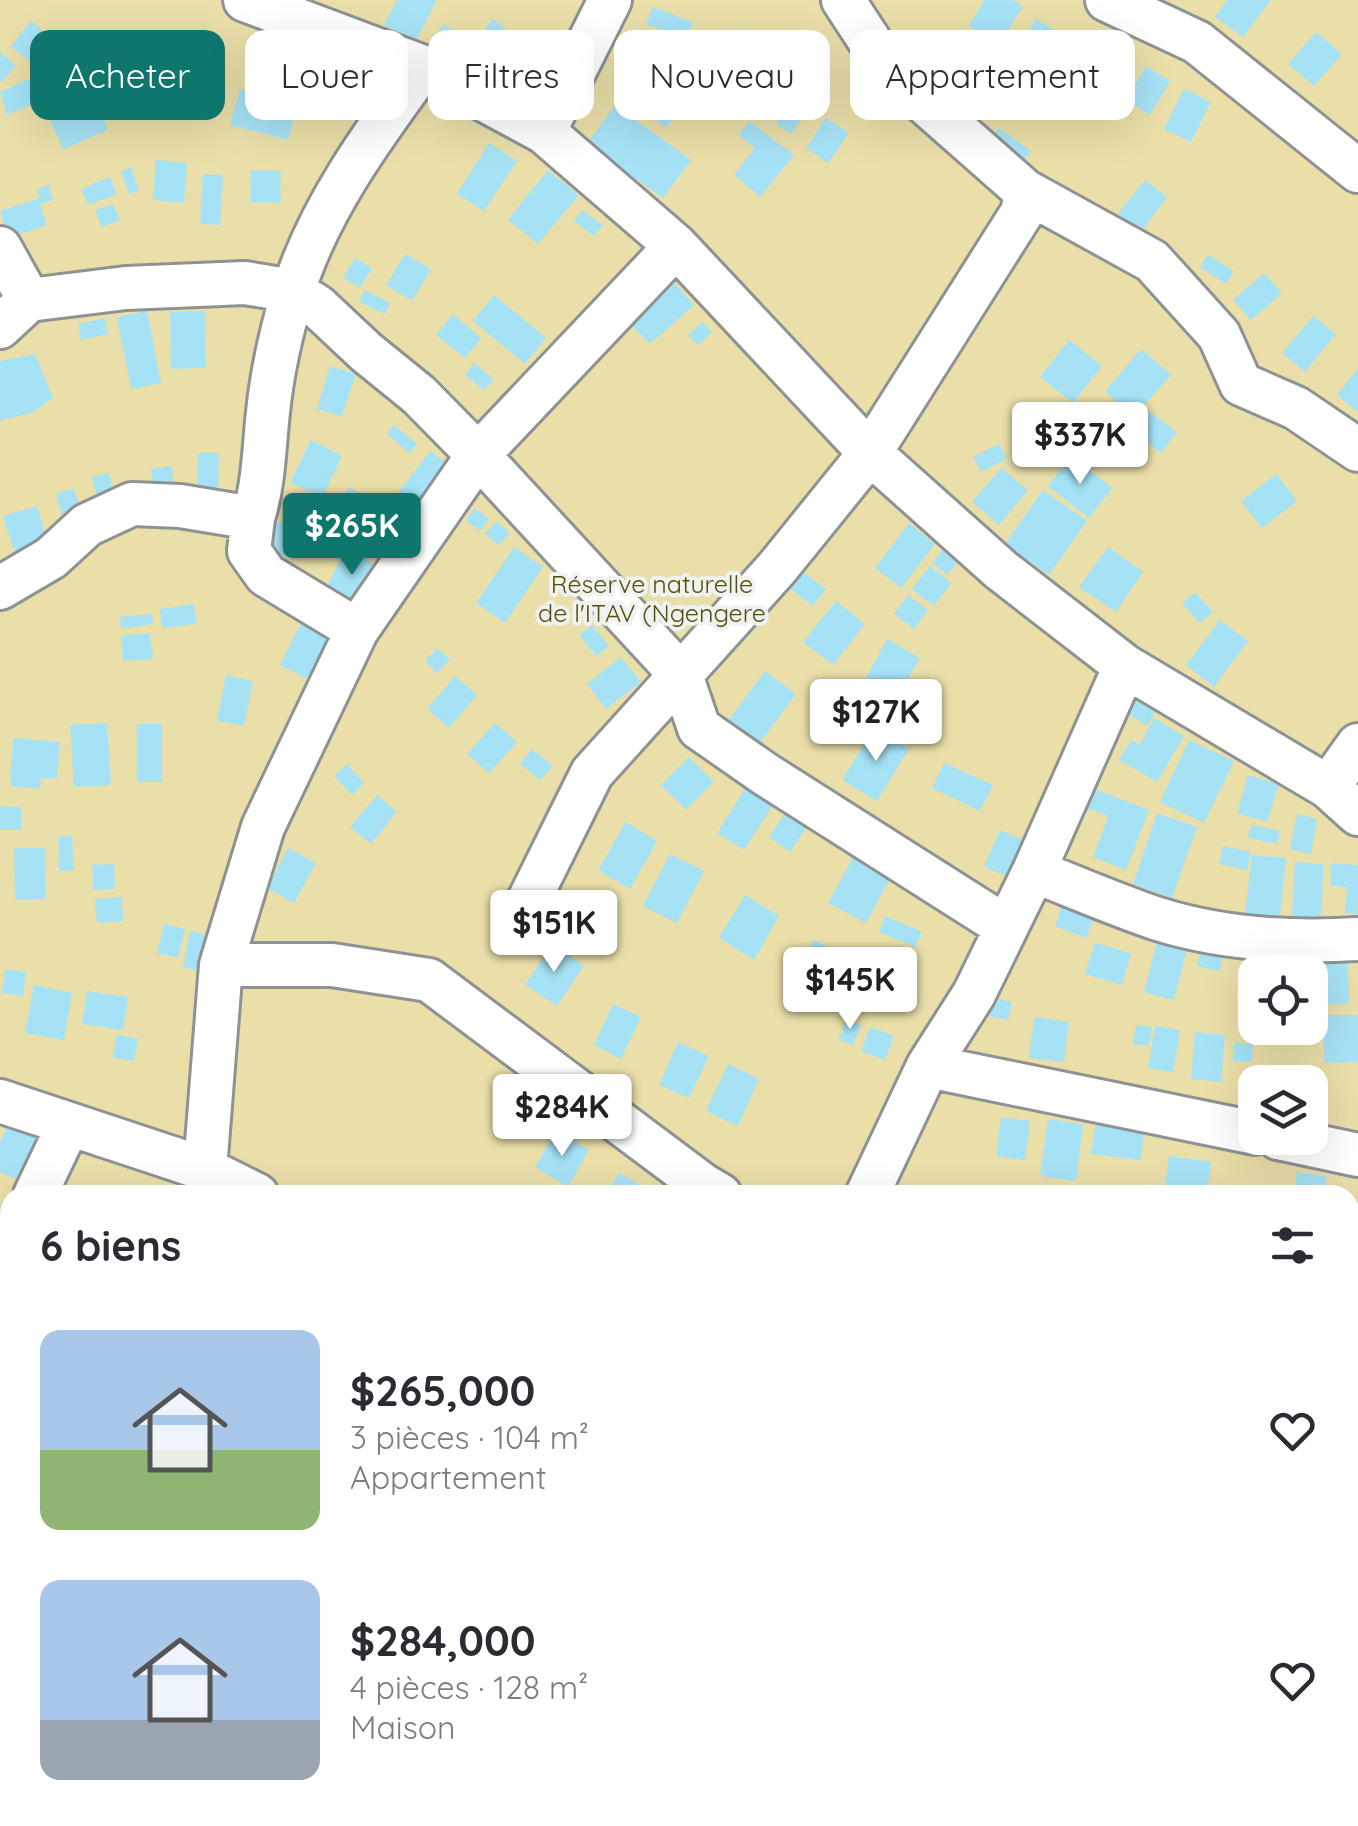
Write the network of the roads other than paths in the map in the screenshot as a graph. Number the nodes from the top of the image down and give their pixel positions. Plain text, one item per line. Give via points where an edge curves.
1 (245, 0) edge
2 (610, 0) edge
3 (843, 0) edge
4 (1107, 0) edge
5 (424, 67) junction
6 (544, 132) junction
7 (1358, 172) edge
8 (1024, 190) junction
9 (676, 246) junction
10 (0, 248) edge
11 (293, 291) junction
12 (14, 313) edge
13 (1358, 450) edge
14 (870, 452) junction
15 (478, 455) junction
16 (253, 518) junction
17 (0, 588) edge
18 (357, 630) junction
19 (1125, 666) junction
20 (681, 675) junction
21 (1358, 745) edge
22 (1343, 801) edge
23 (1034, 871) junction
24 (524, 910) dead end
25 (1006, 927) junction
26 (1358, 939) edge
27 (221, 964) junction
28 (928, 1066) junction
29 (0, 1101) edge
30 (68, 1126) junction
31 (1238, 1130) edge
32 (1328, 1149) edge
33 (1358, 1156) edge
34 (205, 1169) junction
35 (40, 1185) edge
36 (237, 1185) edge
37 (705, 1185) edge
38 (871, 1185) edge

1 - 5 street
2 - 6 street
3 - 8 street via 890,72
4 - 7 street via 1197,42
5 - 6 street
5 - 11 street via 374,133
6 - 9 street
8 - 13 street via 1152,261 1219,334 1241,384 1296,408
8 - 14 street via 1023,212
9 - 14 street
9 - 15 street
10 - 12 street
11 - 12 street via 246,283 126,288
11 - 15 street via 318,306
11 - 16 street
14 - 19 street via 1001,570
14 - 20 street
15 - 18 street
15 - 20 street
16 - 17 street via 132,504 87,525 52,558
16 - 18 street via 249,552 266,574
18 - 27 street via 262,826
19 - 22 street
19 - 23 street
20 - 24 street via 592,773
20 - 25 street via 699,728
21 - 22 street
23 - 25 street
23 - 26 street via 1160,920 1300,943
25 - 28 street
27 - 34 street
27 - 37 street via 332,965 428,980
28 - 31 street
28 - 38 street
29 - 30 street
30 - 34 street
30 - 35 street
32 - 33 street
34 - 36 street

